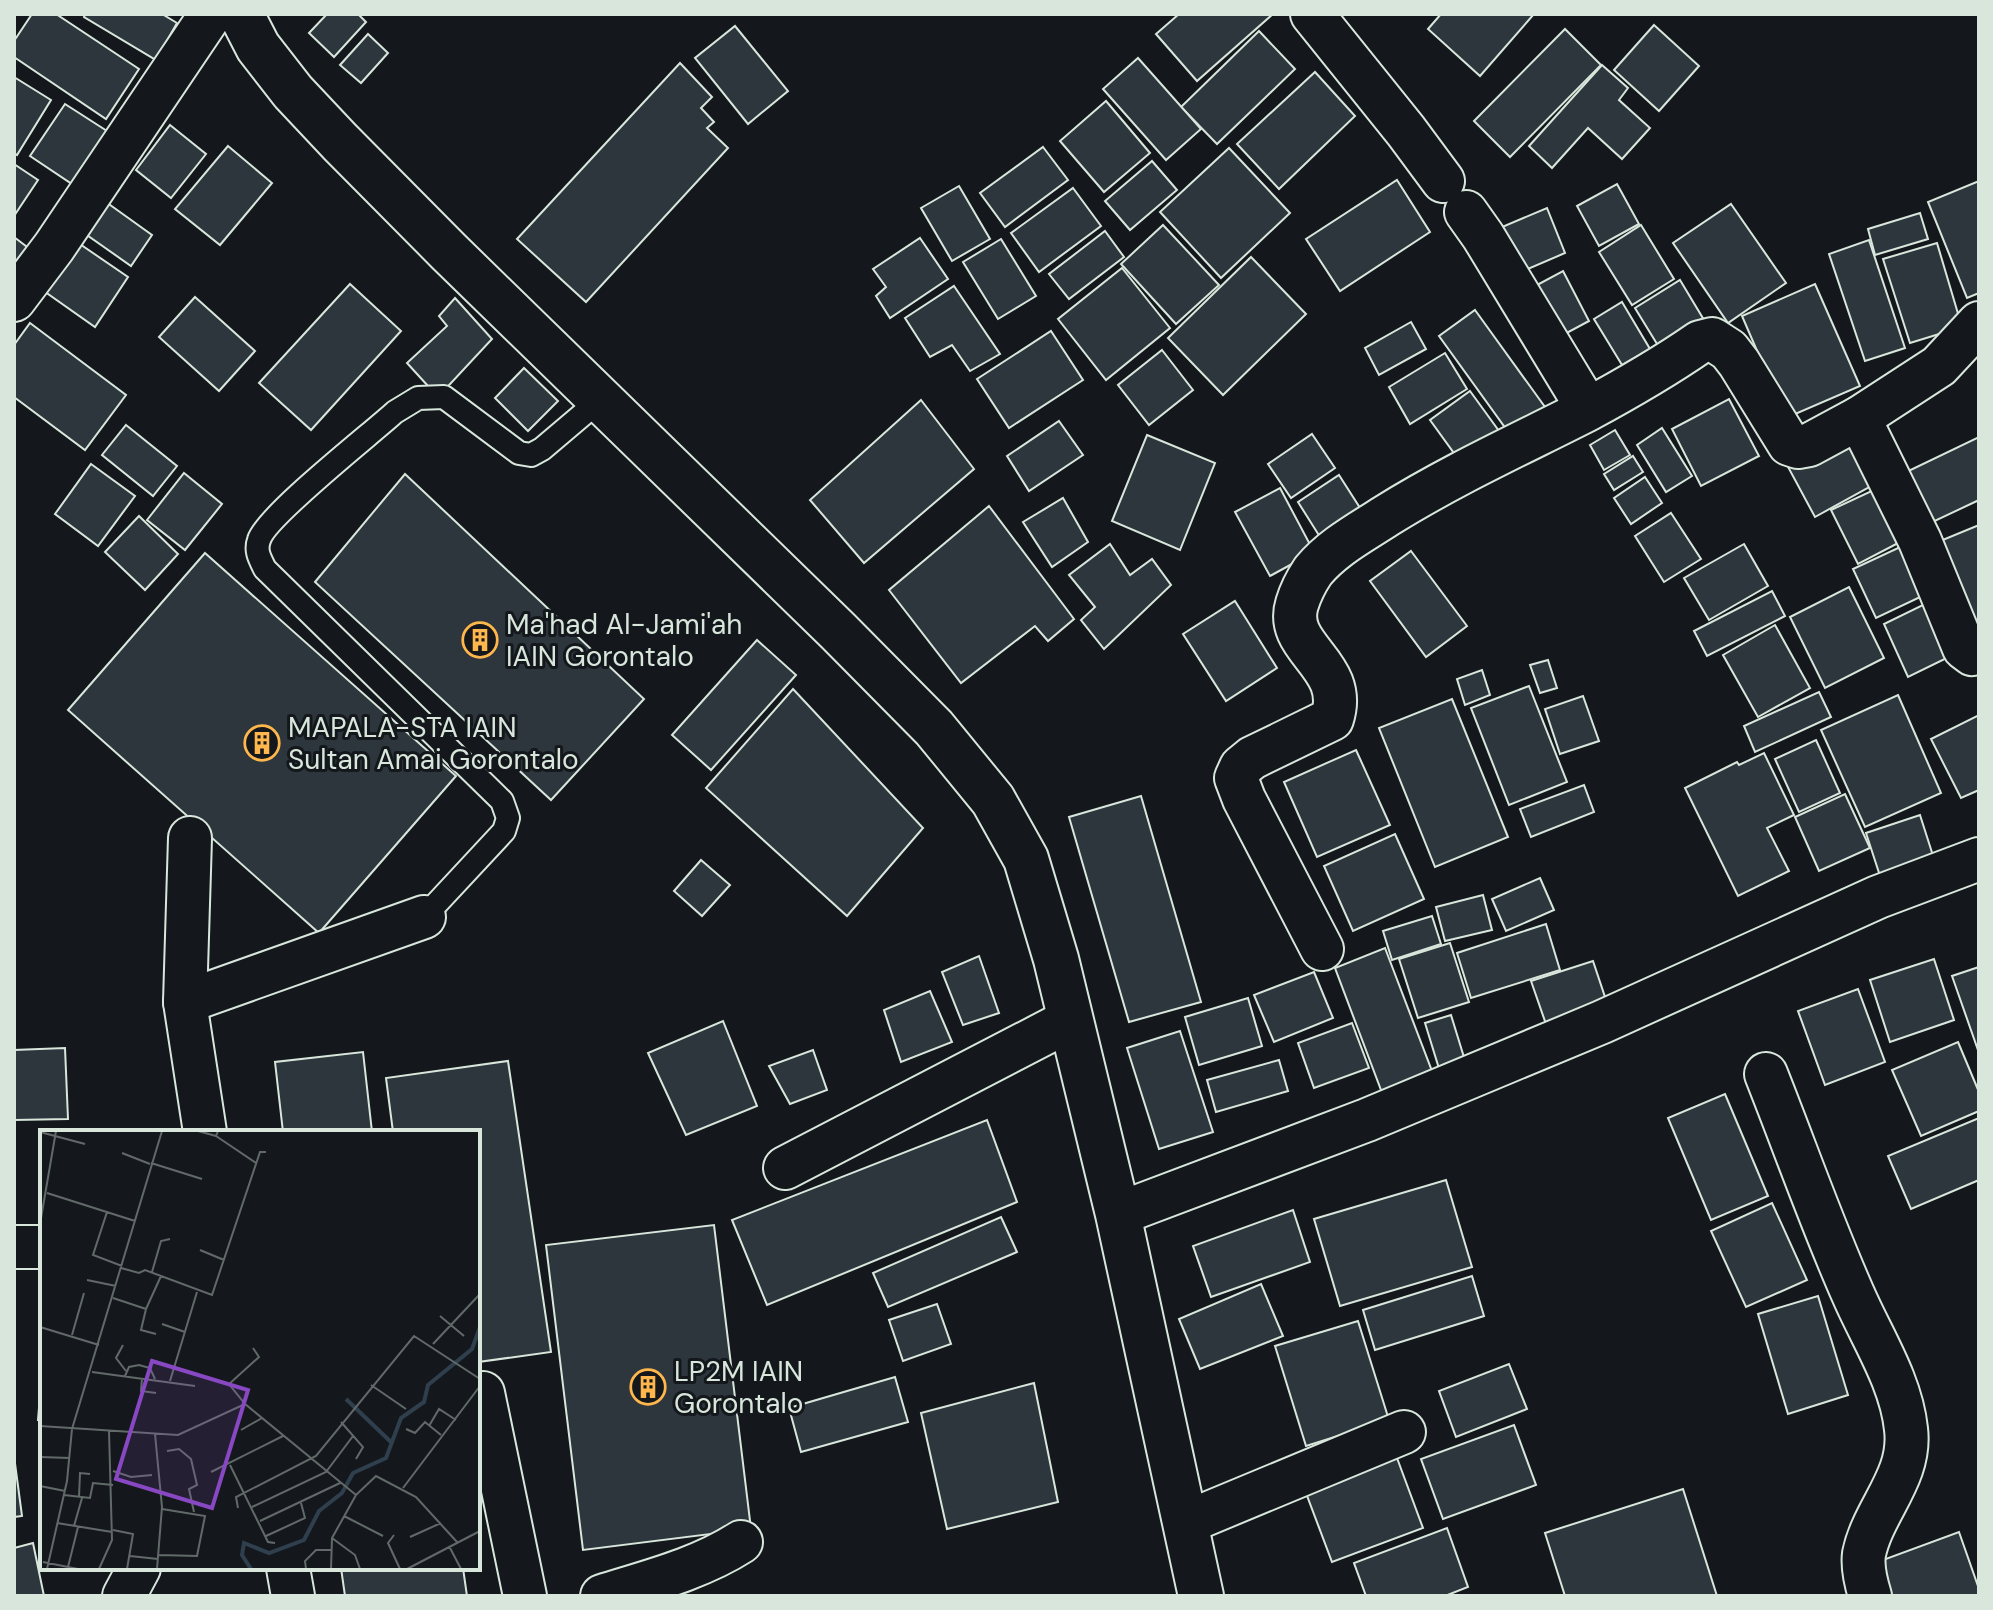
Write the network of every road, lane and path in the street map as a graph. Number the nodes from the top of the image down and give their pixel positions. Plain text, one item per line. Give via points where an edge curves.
1 (211, 14) edge
2 (241, 14) edge
3 (1312, 14) edge
4 (14, 300) edge
5 (1979, 323) edge
6 (601, 399) junction
7 (1588, 409) junction
8 (1859, 418) junction
9 (1979, 651) edge
10 (189, 855) dead end
11 (1979, 859) edge
12 (424, 917) joint
13 (1322, 949) dead end
14 (185, 1002) junction
15 (1070, 1020) junction
16 (1766, 1074) dead end
17 (205, 1130) edge
18 (785, 1168) dead end
19 (1118, 1214) junction
20 (14, 1247) edge
21 (40, 1247) edge
22 (483, 1393) dead end
23 (1404, 1432) dead end
24 (1185, 1523) junction
25 (741, 1542) dead end
26 (138, 1570) edge
27 (288, 1570) edge
28 (124, 1596) edge
29 (293, 1596) edge
30 (525, 1596) edge
31 (602, 1596) edge
32 (1201, 1596) edge
33 (1870, 1596) edge

1 - 4 street
2 - 6 street via 258,47 293,92
3 - 7 street via 1483,236
5 - 8 street via 1939,366
6 - 12 lane via 531,455 519,453 444,397 418,398 273,518 258,542 265,569 502,801 508,818 504,831
6 - 15 street via 934,728 993,800 1026,859
7 - 8 street via 1712,339 1739,363 1789,444 1809,445
7 - 13 street via 1435,486 1339,545 1312,573 1294,617 1335,686 1332,719 1252,758 1236,778
8 - 9 street via 1920,541 1964,648 1972,654
10 - 14 street
11 - 19 street via 1878,897 1602,1022 1367,1120
12 - 14 street
14 - 17 street
15 - 18 street
15 - 19 street
16 - 33 street via 1852,1292 1898,1390 1907,1431 1898,1481 1864,1557
19 - 24 street
20 - 21 street
22 - 30 street
23 - 24 street
24 - 32 street
25 - 31 street via 695,1567
26 - 28 street
27 - 29 street

